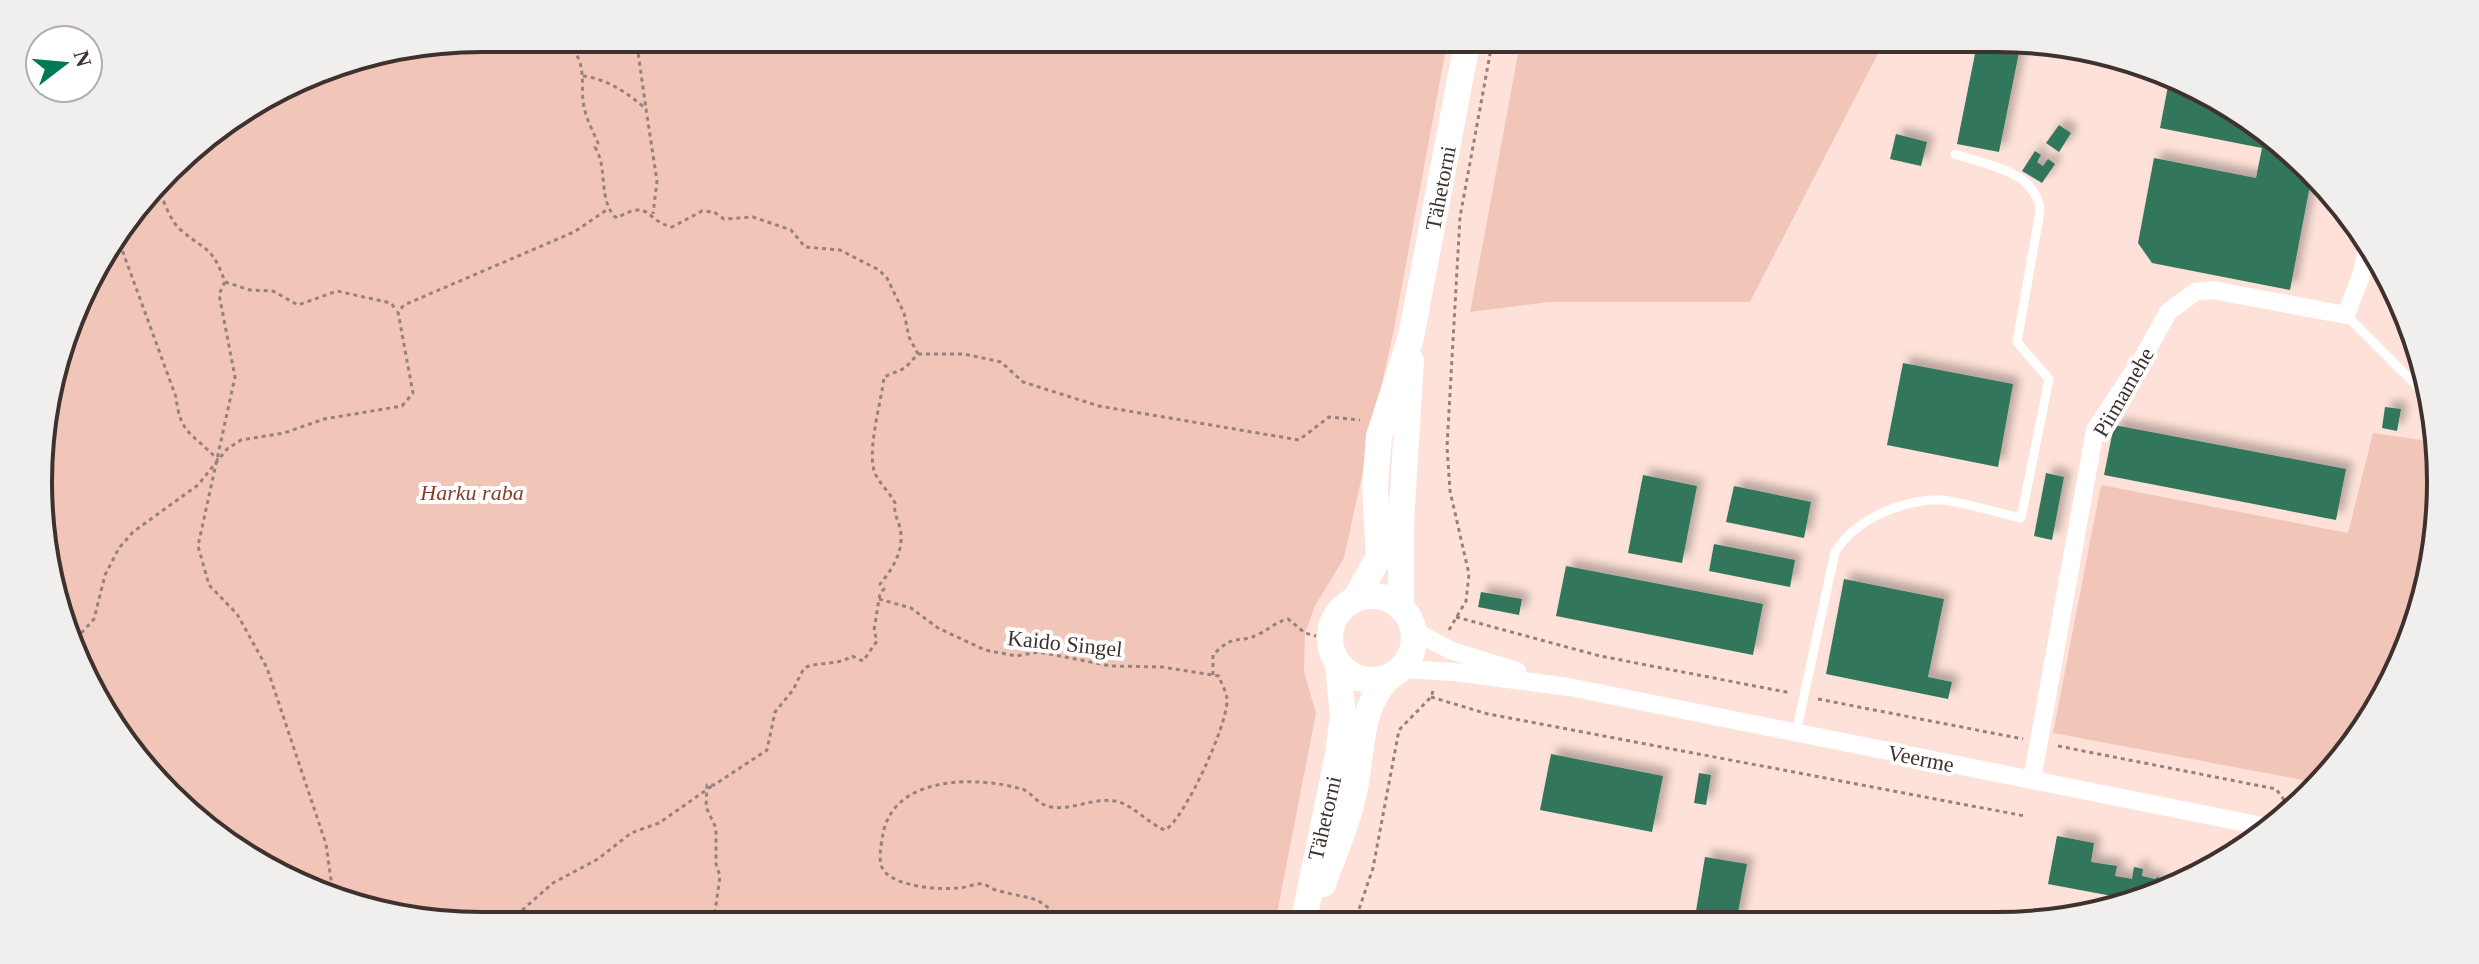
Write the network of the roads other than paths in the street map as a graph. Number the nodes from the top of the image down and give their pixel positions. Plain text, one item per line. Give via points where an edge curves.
1 (1465, 52) edge
2 (1955, 154) dead end
3 (2365, 259) edge
4 (2346, 315) junction
5 (1411, 337) junction
6 (2416, 384) edge
7 (1355, 599) junction
8 (1401, 608) junction
9 (1414, 631) junction
10 (1338, 664) junction
11 (1395, 673) junction
12 (1569, 687) junction
13 (1796, 733) junction
14 (2032, 780) junction
15 (2256, 825) edge
16 (1306, 912) edge
17 (1309, 912) edge

1 - 5 street, Tähetorni
2 - 13 lane via 2025,180 2039,198 2017,342 2049,379 2021,518 1931,500 1869,518 1846,535 1835,552
3 - 4 street
4 - 6 lane
4 - 14 street, Piimamehe via 2213,290 2195,292 2168,312 2095,430
5 - 7 street, Tähetorni via 1379,436 1379,557
5 - 8 street, Tähetorni
7 - 8 street via 1379,596
7 - 10 street via 1331,628 1330,647
8 - 9 street
9 - 11 street via 1411,655
9 - 12 street, Veerme via 1441,647
10 - 11 street via 1361,679
10 - 16 street, Tähetorni via 1343,715 1338,755
11 - 12 street, Veerme via 1437,670
11 - 17 street, Tähetorni via 1370,699 1351,806
12 - 13 street, Veerme
13 - 14 street, Veerme
14 - 15 street, Veerme

